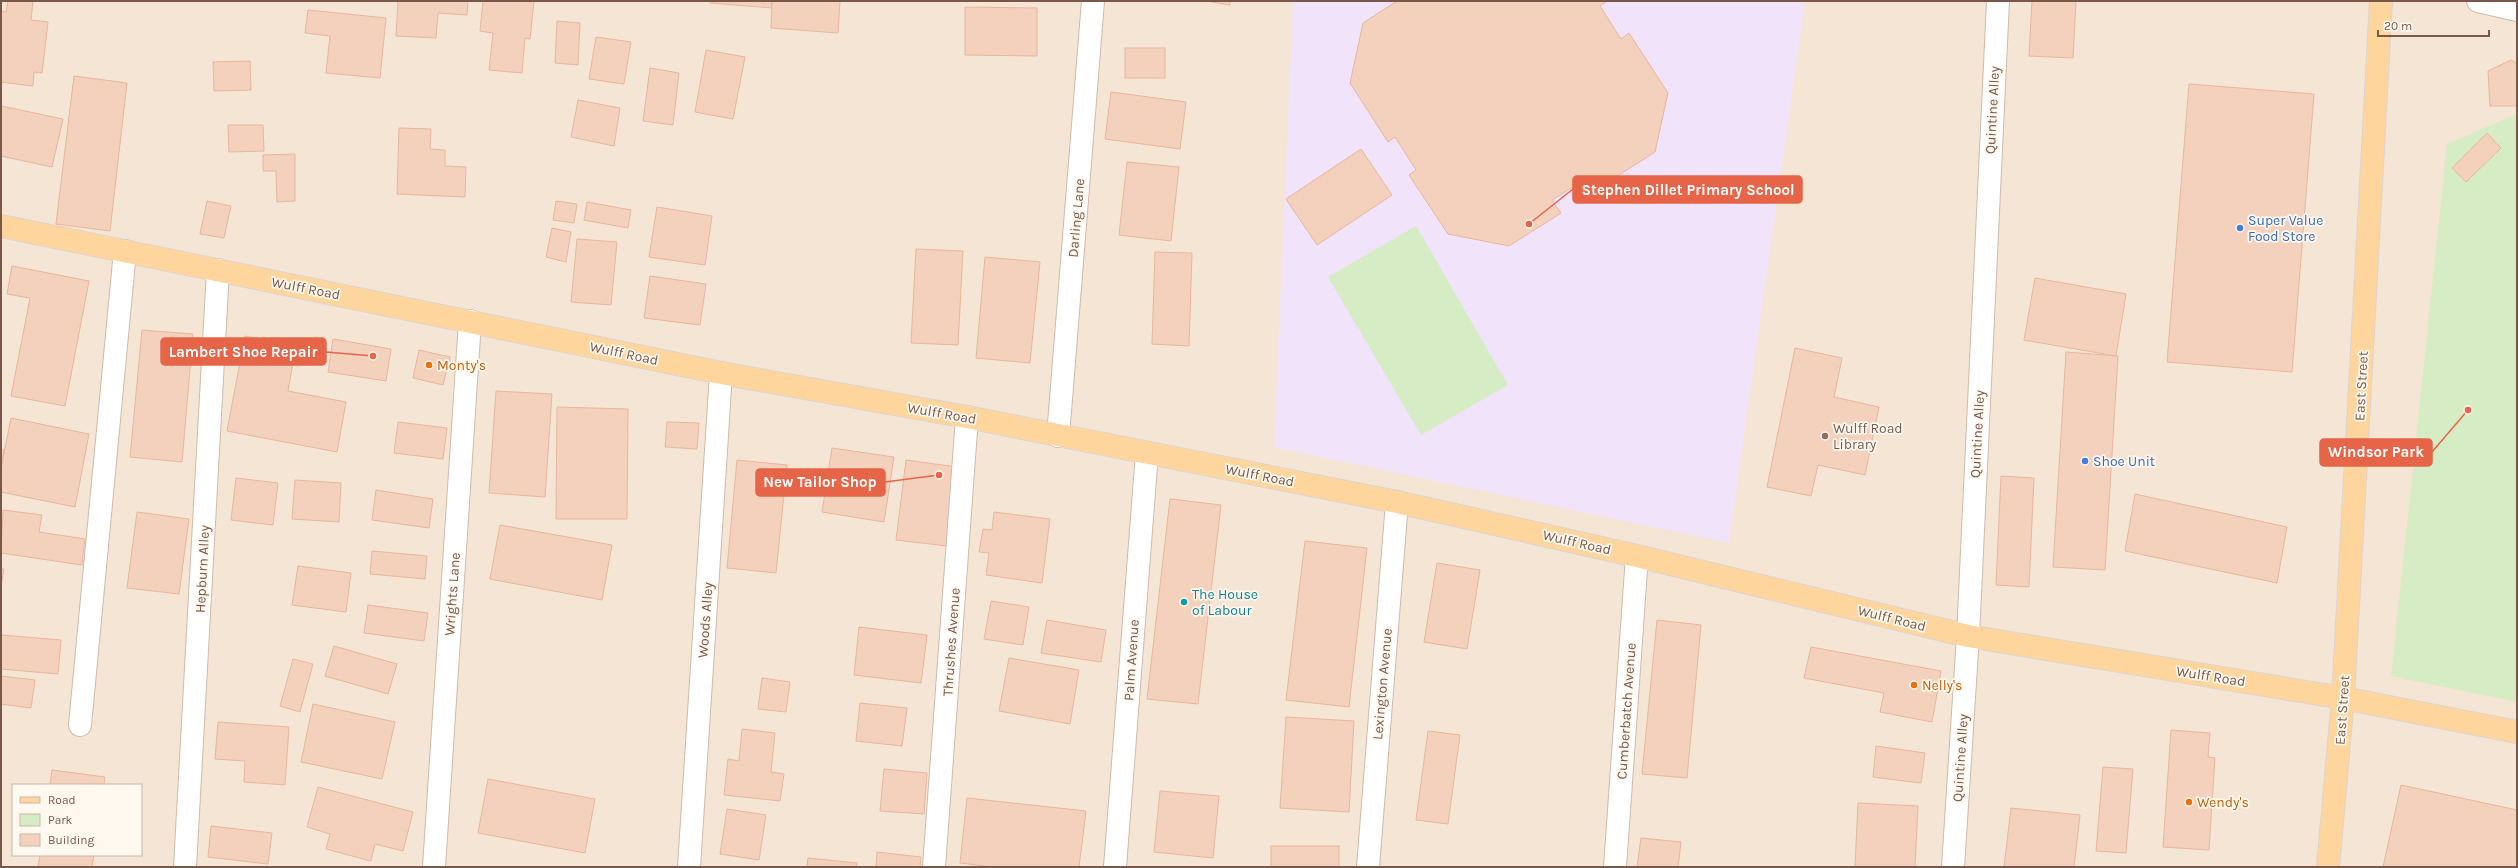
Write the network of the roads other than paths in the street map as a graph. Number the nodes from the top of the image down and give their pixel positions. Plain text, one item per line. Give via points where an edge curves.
1 (1093, 1) edge
2 (1998, 1) edge
3 (2382, 1) edge
4 (2478, 1) edge
5 (2517, 10) edge
6 (1, 226) edge
7 (125, 251) junction
8 (218, 270) junction
9 (470, 321) junction
10 (721, 373) junction
11 (968, 417) junction
12 (1058, 436) junction
13 (1147, 453) junction
14 (1397, 502) junction
15 (1637, 556) junction
16 (1968, 636) junction
17 (2343, 698) junction
18 (80, 725) dead end
19 (2517, 732) edge
20 (185, 867) edge
21 (434, 867) edge
22 (689, 867) edge
23 (934, 867) edge
24 (1115, 867) edge
25 (1368, 867) edge
26 (1615, 867) edge
27 (1953, 867) edge
28 (2328, 867) edge

1 - 12 street, Darling Lane
2 - 16 street, Quintine Alley
3 - 17 main road, East Street
4 - 5 street
6 - 7 main road, Wulff Road
7 - 8 main road, Wulff Road
7 - 18 street
8 - 9 main road, Wulff Road
8 - 20 street, Hepburn Alley
9 - 10 main road, Wulff Road
9 - 21 street, Wrights Lane
10 - 11 main road, Wulff Road
10 - 22 street, Woods Alley
11 - 12 main road, Wulff Road
11 - 23 street, Thrushes Avenue
12 - 13 main road, Wulff Road
13 - 14 main road, Wulff Road
13 - 24 street, Palm Avenue
14 - 15 main road, Wulff Road
14 - 25 street, Lexington Avenue
15 - 16 main road, Wulff Road
15 - 26 street, Cumberbatch Avenue
16 - 17 main road, Wulff Road
16 - 27 street, Quintine Alley
17 - 19 main road, Wulff Road
17 - 28 main road, East Street

